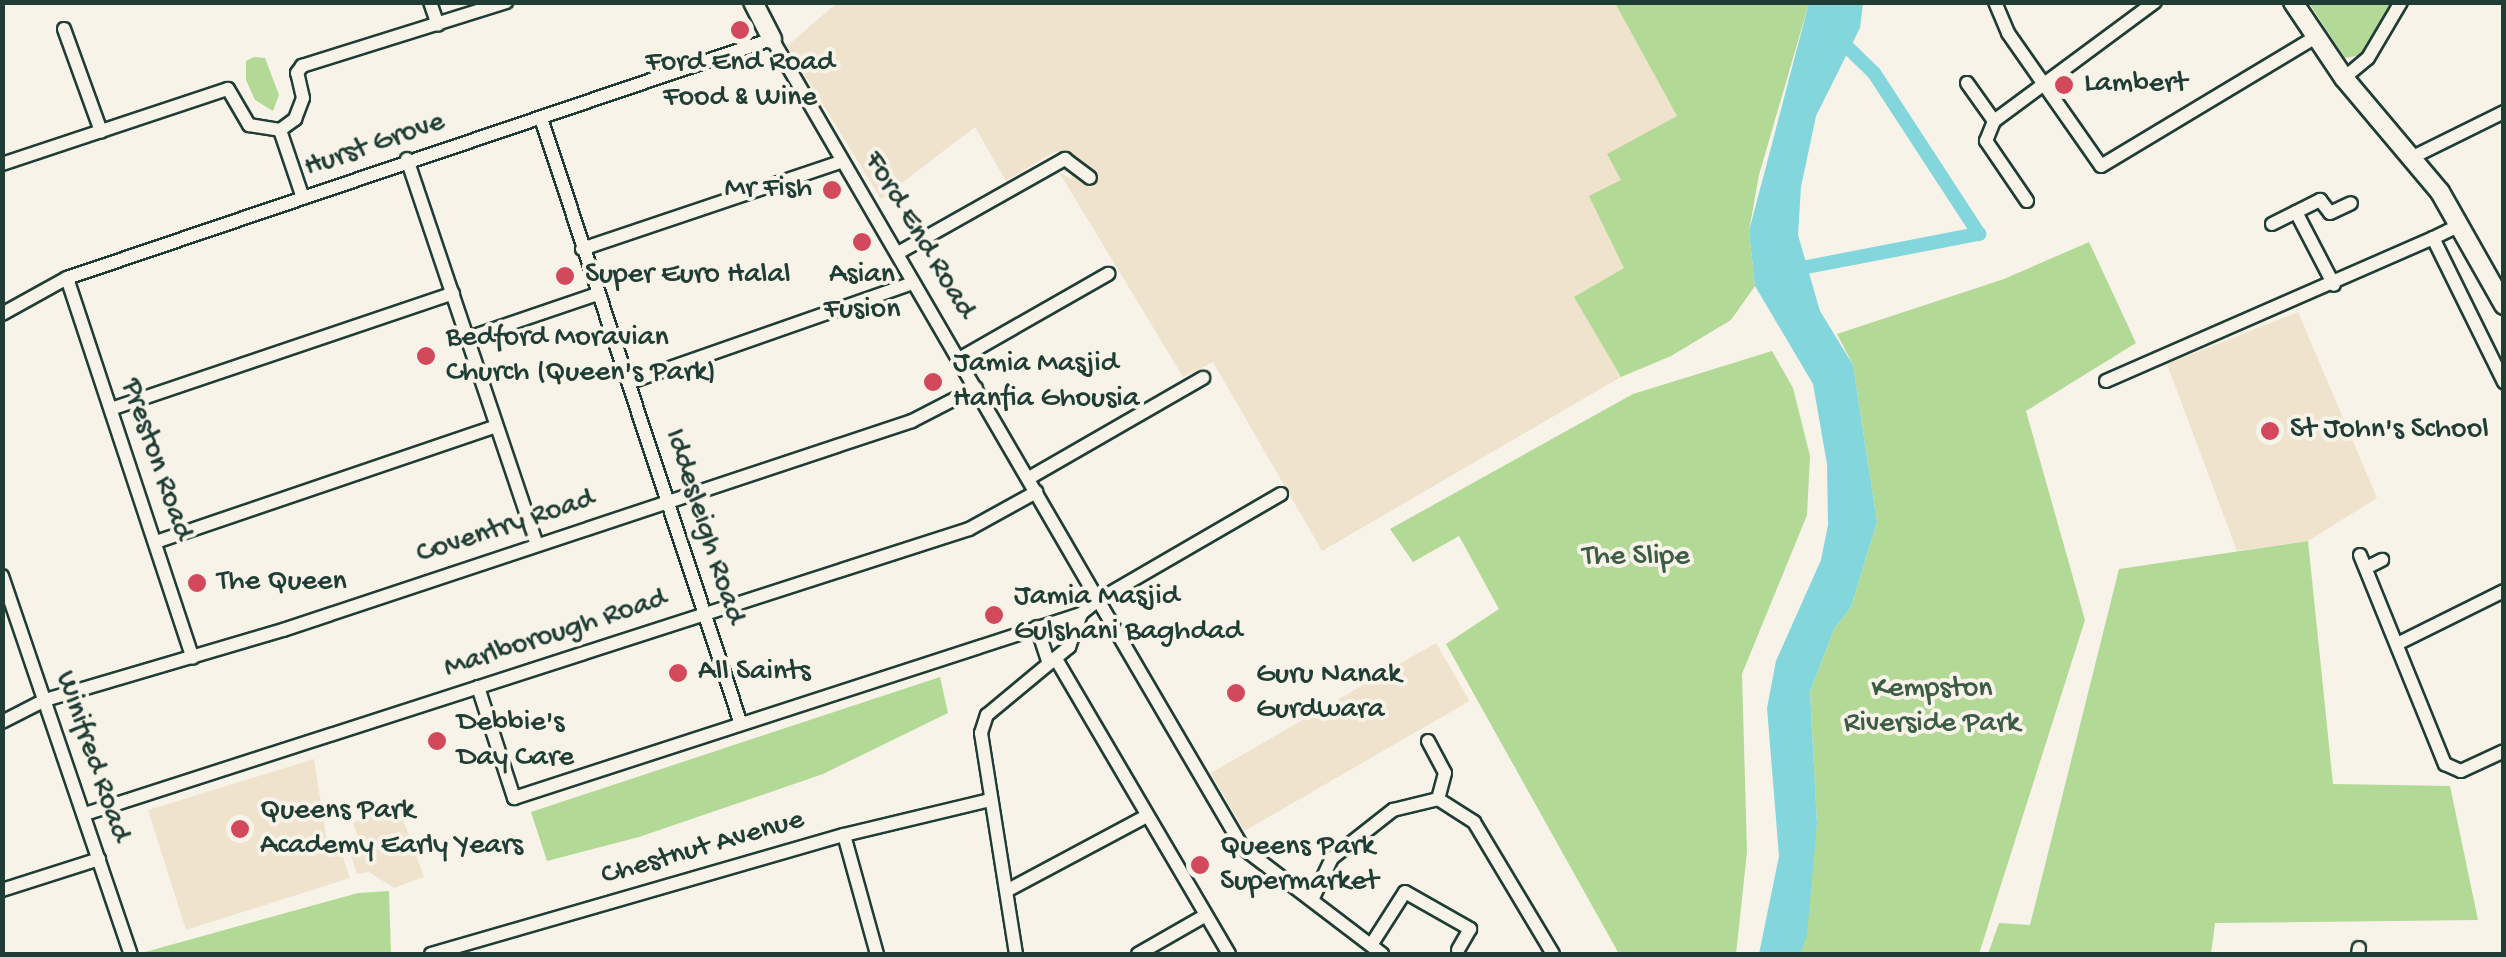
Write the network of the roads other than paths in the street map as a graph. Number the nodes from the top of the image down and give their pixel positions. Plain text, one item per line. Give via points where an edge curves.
1 (430, 2) edge
2 (506, 2) edge
3 (753, 2) edge
4 (1995, 2) edge
5 (2155, 2) edge
6 (2293, 2) edge
7 (2401, 2) edge
8 (438, 25) junction
9 (64, 29) dead end
10 (2314, 38) junction
11 (772, 39) junction
12 (2344, 78) junction
13 (1968, 83) dead end
14 (2045, 86) junction
15 (2504, 112) edge
16 (540, 118) junction
17 (1994, 120) junction
18 (280, 130) junction
19 (101, 132) junction
20 (2413, 158) junction
21 (407, 160) junction
22 (841, 162) junction
23 (2, 164) edge
24 (1090, 178) dead end
25 (304, 198) junction
26 (2026, 201) dead end
27 (2351, 203) dead end
28 (2296, 212) junction
29 (2272, 224) dead end
30 (2460, 224) junction
31 (2434, 238) junction
32 (582, 249) junction
33 (898, 253) junction
34 (2496, 270) edge
35 (1108, 274) dead end
36 (67, 278) junction
37 (913, 282) junction
38 (2334, 285) junction
39 (453, 293) junction
40 (597, 294) junction
41 (2504, 305) edge
42 (2, 314) edge
43 (468, 338) junction
44 (960, 359) junction
45 (1203, 378) dead end
46 (2106, 381) dead end
47 (630, 382) junction
48 (2504, 382) edge
49 (976, 388) junction
50 (111, 409) junction
51 (496, 426) junction
52 (1028, 478) junction
53 (1036, 492) junction
54 (1281, 494) dead end
55 (669, 502) junction
56 (156, 542) junction
57 (536, 542) junction
58 (2382, 560) dead end
59 (2, 576) edge
60 (2504, 590) edge
61 (1098, 600) junction
62 (704, 614) junction
63 (1080, 614) junction
64 (1037, 628) junction
65 (2397, 644) junction
66 (194, 658) junction
67 (1052, 661) junction
68 (478, 687) junction
69 (45, 700) junction
70 (2, 722) edge
71 (741, 724) junction
72 (1428, 741) dead end
73 (2503, 753) edge
74 (990, 800) junction
75 (1438, 800) junction
76 (86, 814) junction
77 (1143, 818) junction
78 (844, 835) junction
79 (99, 858) junction
80 (2, 890) edge
81 (1010, 890) junction
82 (1313, 898) junction
83 (1206, 915) junction
84 (1373, 942) junction
85 (464, 950) edge
86 (1458, 950) dead end
87 (131, 954) edge
88 (431, 954) edge
89 (877, 954) edge
90 (1016, 954) edge
91 (1138, 954) edge
92 (1229, 954) edge
93 (1382, 954) edge
94 (1553, 954) edge

1 - 8 street
2 - 8 street
3 - 11 main road, Ford End Road
4 - 14 street
5 - 14 street
6 - 10 main road
7 - 12 street via 2368,58
8 - 18 street via 302,66 297,74 303,98 295,119
9 - 19 street
10 - 12 main road
10 - 14 street via 2101,166
11 - 16 street, Hurst Grove
11 - 22 street, Ford End Road
12 - 20 main road
13 - 17 street
14 - 17 street
15 - 20 street
16 - 21 street, Hurst Grove
16 - 32 street, Iddesleigh Road
17 - 26 street via 1986,141
18 - 19 street via 250,125 228,89
18 - 25 street
19 - 23 street
20 - 30 main road
21 - 25 street, Hurst Grove
21 - 39 street
22 - 32 street
22 - 33 street, Ford End Road
24 - 33 street via 1065,158
25 - 36 street, Hurst Grove
27 - 28 street via 2330,213 2320,200
28 - 29 street
28 - 38 street
30 - 31 street
30 - 34 main road
31 - 38 street
31 - 48 street
32 - 40 street, Iddesleigh Road
33 - 37 street, Ford End Road
34 - 41 main road
35 - 44 street
36 - 42 street, Hurst Grove
36 - 50 street, Preston Road
37 - 44 street, Ford End Road
37 - 47 street
38 - 46 street
39 - 43 street
39 - 50 street
40 - 43 street
40 - 47 street, Iddesleigh Road
43 - 51 street
44 - 49 street, Ford End Road
45 - 52 street
47 - 55 street, Iddesleigh Road
49 - 52 street, Ford End Road
49 - 55 street, Coventry Road via 912,421
50 - 56 street, Preston Road
51 - 56 street
51 - 57 street
52 - 53 street, Ford End Road
53 - 61 street, Ford End Road
53 - 62 street, Marlborough Road via 969,529
54 - 61 street
55 - 57 street, Coventry Road
55 - 62 street, Iddesleigh Road
56 - 66 street, Preston Road
57 - 66 street, Coventry Road
58 - 65 street via 2364,561
59 - 69 street, Winifred Road
60 - 65 street
61 - 63 street
61 - 82 street, Ford End Road via 1244,848
62 - 68 street, Marlborough Road
62 - 71 street, Iddesleigh Road
63 - 64 street
63 - 67 street via 1069,647
64 - 67 street
64 - 71 street
65 - 73 street via 2445,764 2462,771
66 - 69 street, Coventry Road
67 - 74 street via 983,721
67 - 77 street
68 - 71 street via 514,798
68 - 76 street, Marlborough Road
69 - 70 street, Coventry Road
69 - 76 street, Winifred Road
72 - 75 street via 1445,774
74 - 78 street, Chestnut Avenue
74 - 81 street
75 - 82 street via 1393,810 1332,858
75 - 94 street via 1474,822
76 - 79 street, Winifred Road
77 - 81 street
77 - 83 street
78 - 85 street, Chestnut Avenue
78 - 89 street
79 - 80 street
79 - 87 street, Winifred Road
81 - 90 street
82 - 84 street, Ford End Road
83 - 91 street
83 - 92 street
84 - 86 street via 1406,892 1470,928
84 - 93 street, Ford End Road
85 - 88 street, Chestnut Avenue

